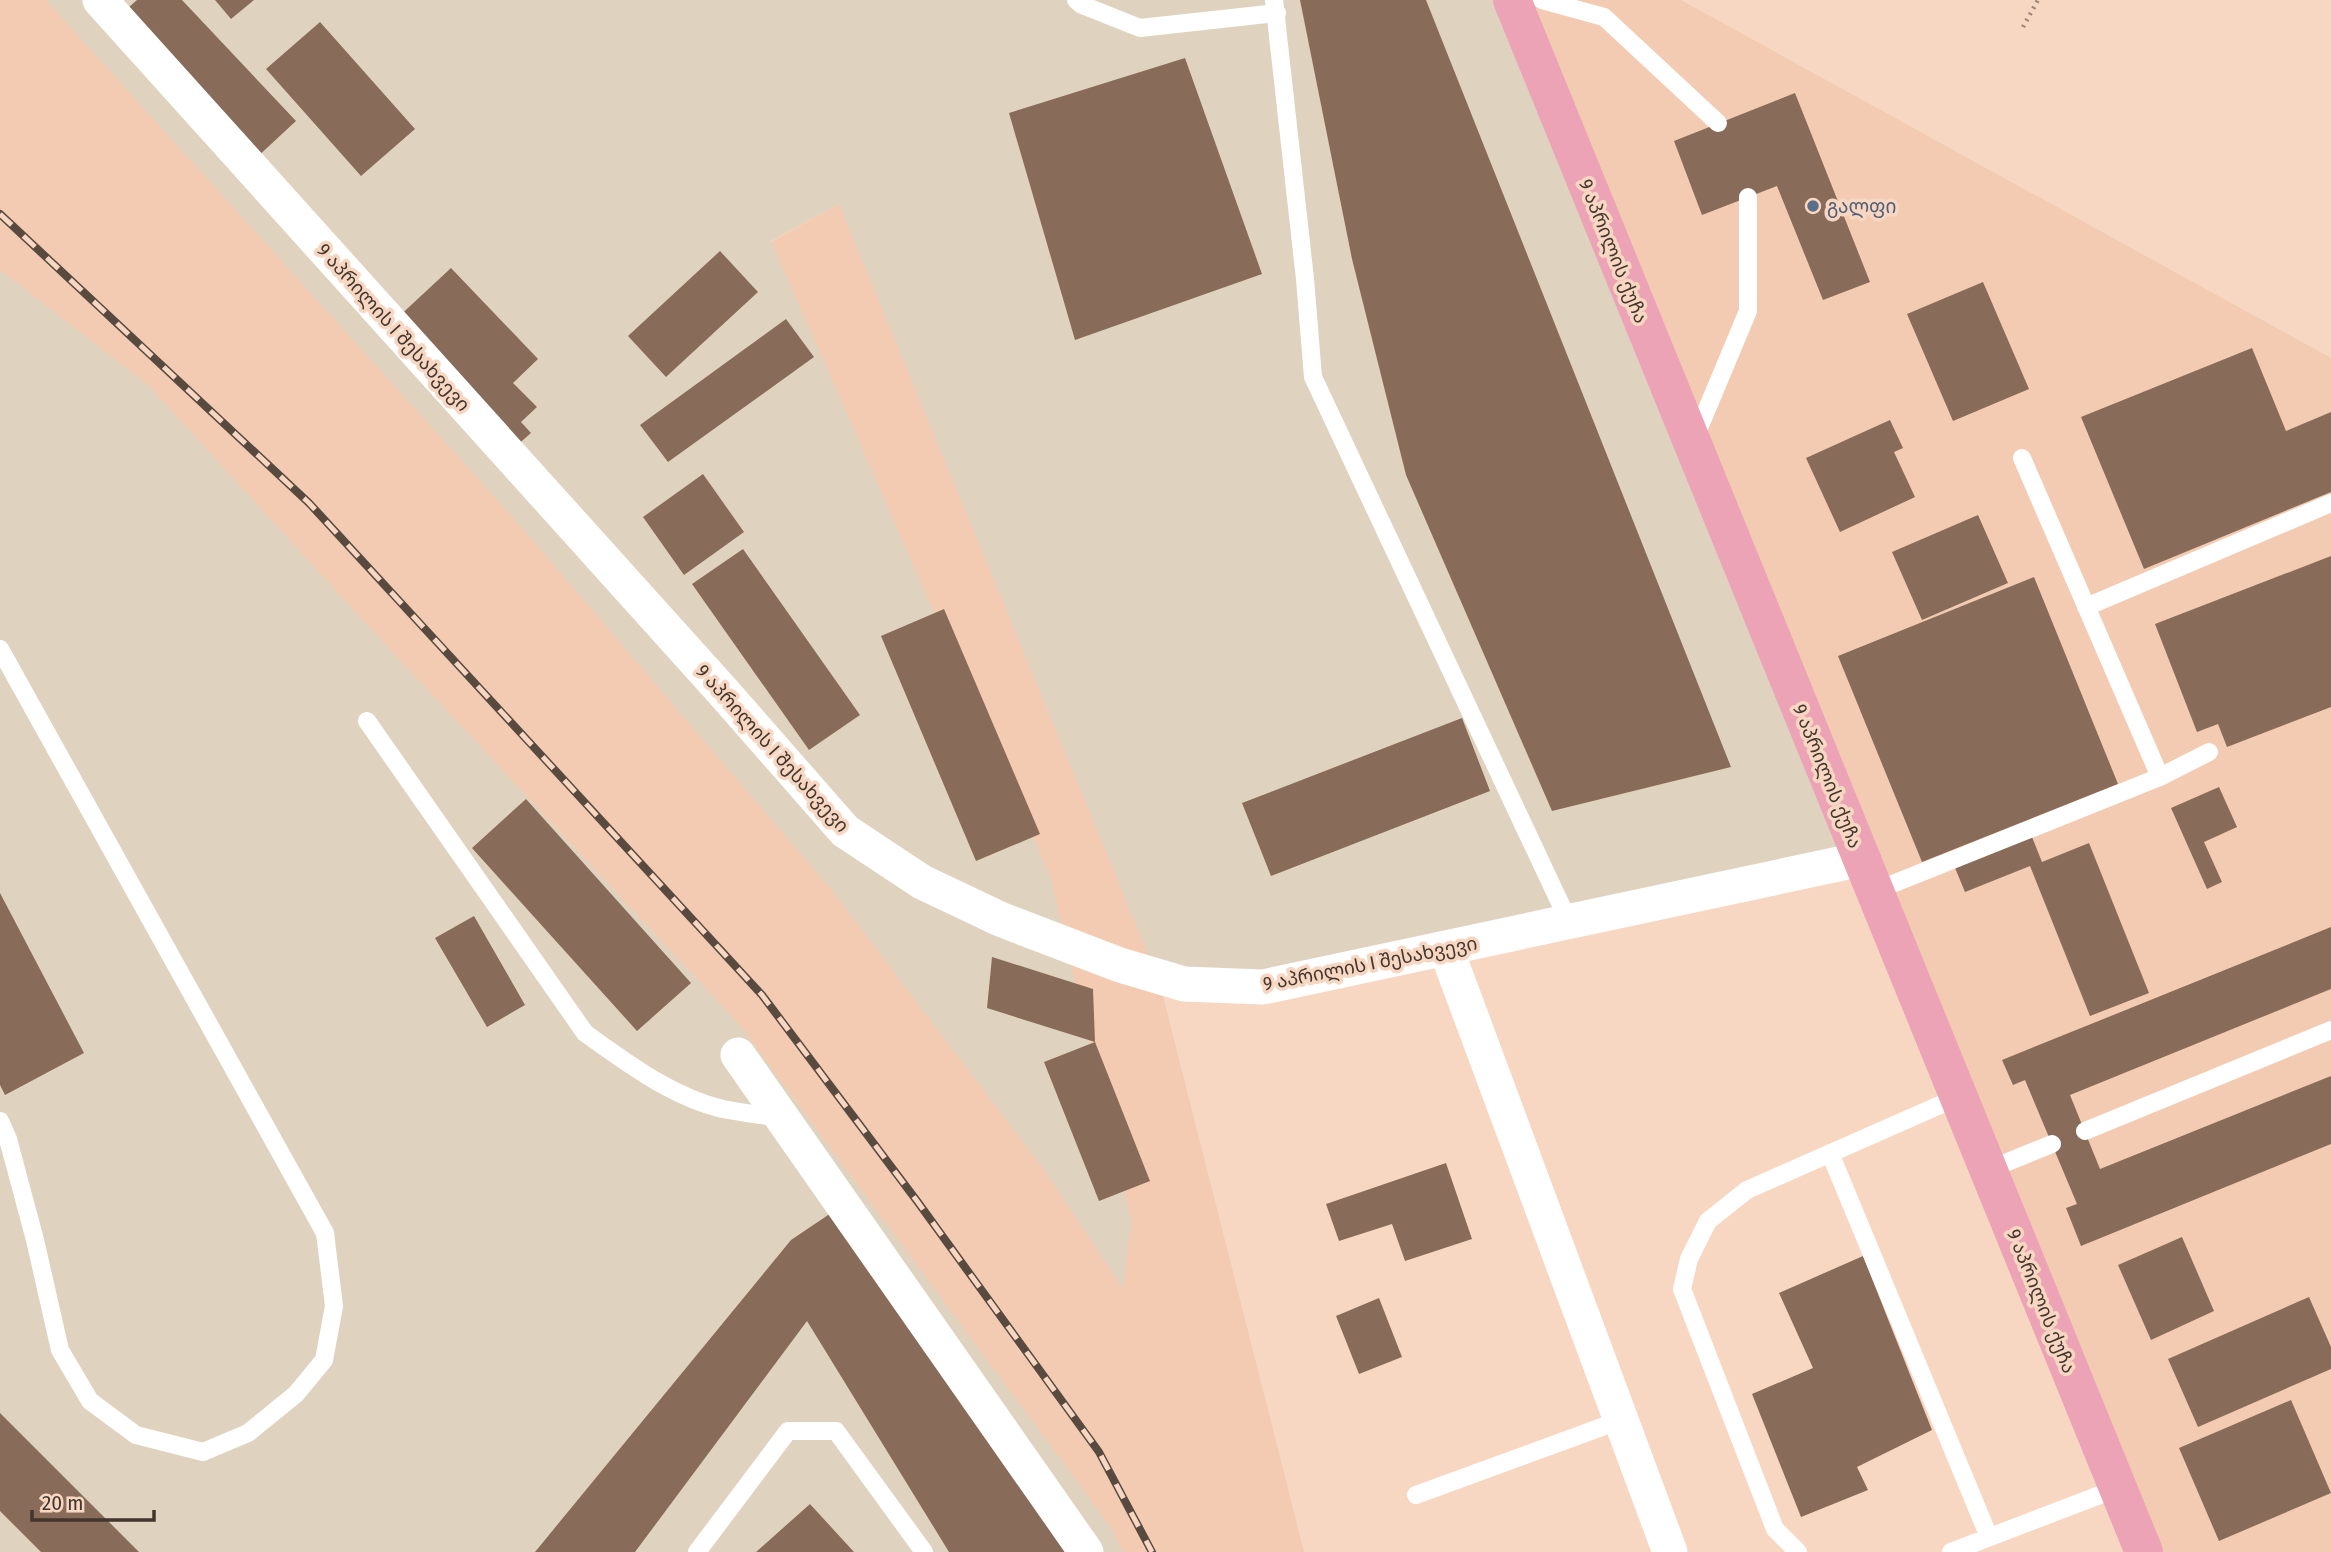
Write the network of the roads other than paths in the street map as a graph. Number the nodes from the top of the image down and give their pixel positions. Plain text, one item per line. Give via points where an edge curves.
1 (100, 0) edge
2 (1076, 0) edge
3 (1512, 0) edge
4 (1542, 0) edge
5 (1275, 6) edge
6 (1717, 124) dead end
7 (1748, 197) dead end
8 (1693, 443) junction
9 (2022, 458) dead end
10 (2331, 503) edge
11 (2086, 607) junction
12 (0, 649) edge
13 (367, 721) dead end
14 (2209, 752) dead end
15 (2160, 777) junction
16 (1868, 875) junction
17 (1569, 922) junction
18 (1446, 949) junction
19 (2331, 1030) edge
20 (738, 1055) dead end
21 (1958, 1097) junction
22 (784, 1118) junction
23 (0, 1121) edge
24 (2085, 1131) dead end
25 (2052, 1144) dead end
26 (1830, 1153) junction
27 (1988, 1170) junction
28 (1621, 1420) junction
29 (2118, 1488) junction
30 (1416, 1495) dead end
31 (1989, 1537) junction
32 (697, 1552) edge
33 (924, 1552) edge
34 (1086, 1552) edge
35 (1670, 1552) edge
36 (1798, 1552) edge
37 (1951, 1552) edge
38 (2144, 1552) edge

1 - 18 street, 9 აპრილის I შესახვევი via 845,831 922,882 1000,919 1184,984 1263,987
2 - 5 lane via 1140,28
3 - 8 main road, 9 აპრილის ქუჩა
4 - 6 lane via 1604,17
5 - 17 lane via 1313,377
7 - 8 lane via 1748,311
8 - 16 main road, 9 აპრილის ქუჩა
9 - 11 lane
10 - 11 lane
11 - 15 lane
12 - 23 lane via 325,1233 334,1306 324,1360 296,1394 248,1433 202,1452 136,1435 90,1401 60,1350 35,1240
13 - 22 lane via 585,1033 631,1067 675,1091 721,1108
14 - 15 lane
15 - 16 lane
16 - 17 street, 9 აპრილის I შესახვევი
16 - 21 main road, 9 აპრილის ქუჩა
17 - 18 street, 9 აპრილის I შესახვევი
18 - 28 street
19 - 24 lane
20 - 22 street
21 - 26 lane
21 - 27 main road, 9 აპრილის ქუჩა
22 - 34 street
25 - 27 lane
26 - 31 lane
26 - 36 lane via 1747,1190 1708,1221 1689,1259 1682,1289 1775,1529
27 - 29 main road, 9 აპრილის ქუჩა
28 - 30 lane
28 - 35 street
29 - 31 lane
29 - 38 main road, 9 აპრილის ქუჩა
31 - 37 lane
32 - 33 lane via 788,1431 836,1431

